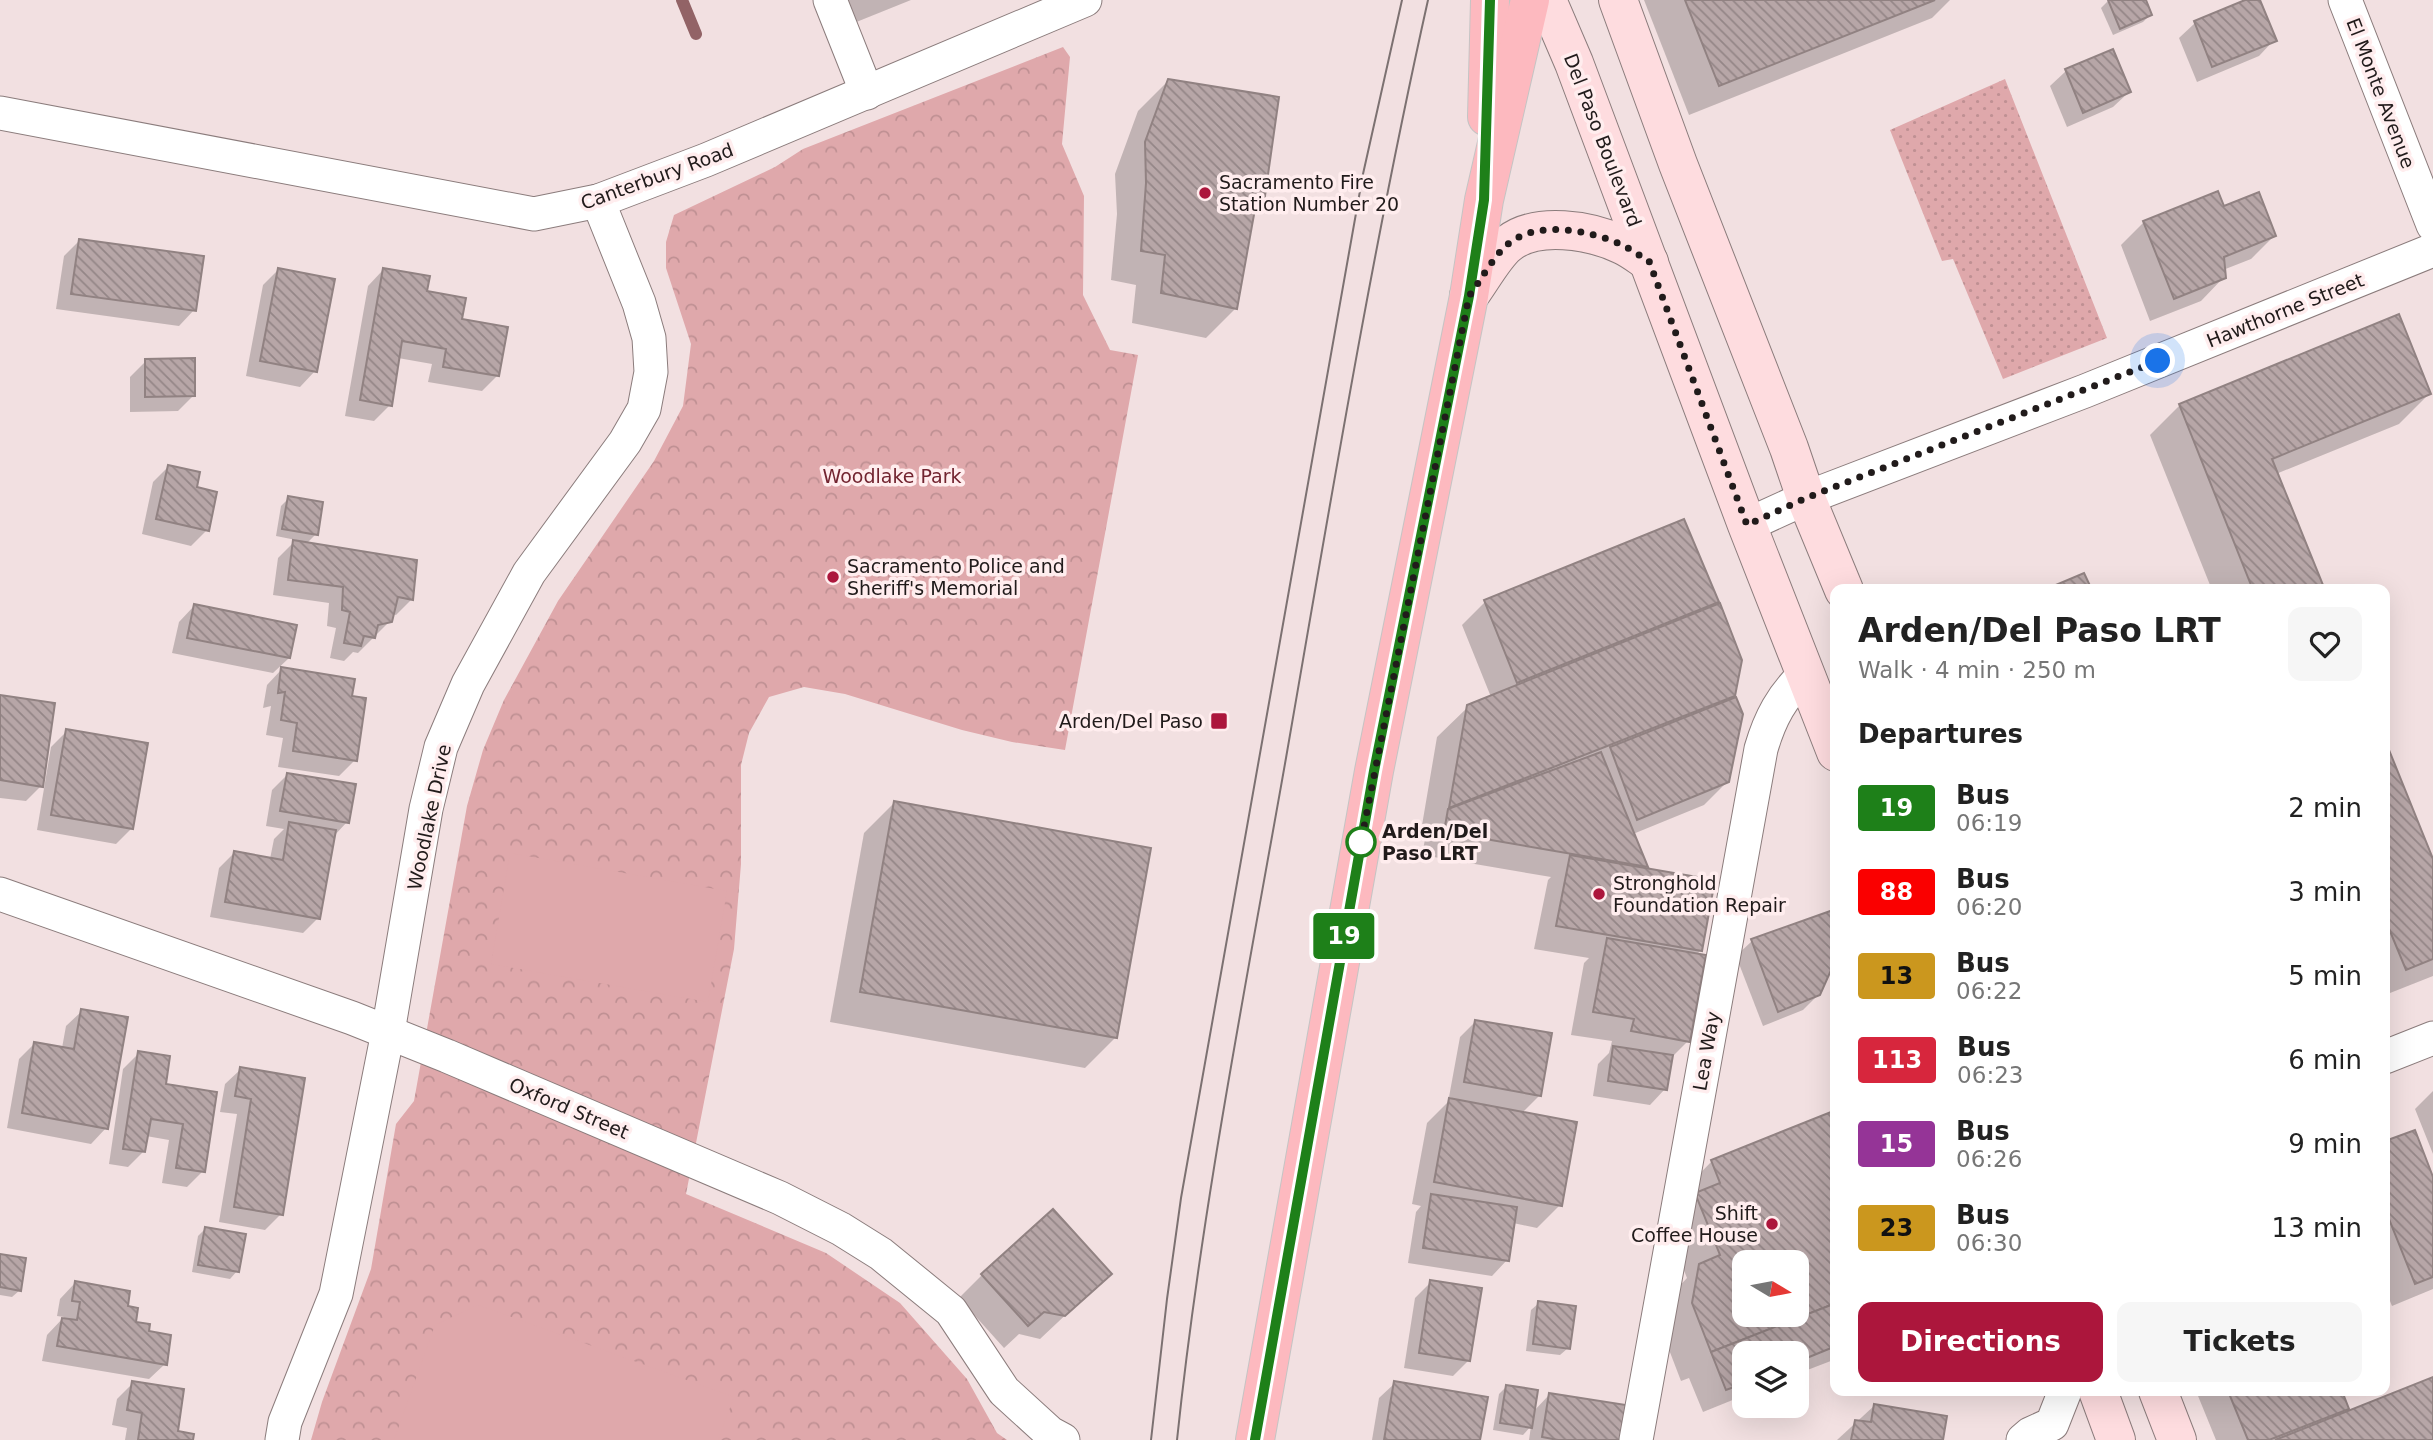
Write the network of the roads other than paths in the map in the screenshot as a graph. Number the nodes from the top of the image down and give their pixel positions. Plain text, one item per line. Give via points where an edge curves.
1 (830, 0) edge
2 (1085, 0) edge
3 (1490, 0) edge
4 (1531, 0) edge
5 (1547, 0) edge
6 (1618, 0) edge
7 (2345, 0) edge
8 (867, 93) junction
9 (0, 113) edge
10 (1484, 200) junction
11 (598, 201) junction
12 (2433, 225) edge
13 (2433, 250) edge
14 (1649, 261) junction
15 (1469, 296) junction
16 (1806, 498) junction
17 (1747, 525) junction
18 (1842, 584) edge
19 (1805, 674) junction
20 (1830, 737) edge
21 (0, 894) edge
22 (388, 1032) junction
23 (2433, 1038) edge
24 (2390, 1055) edge
25 (2063, 1396) edge
26 (2100, 1396) edge
27 (2160, 1396) edge
28 (282, 1440) edge
29 (1063, 1440) edge
30 (1255, 1440) edge
31 (1636, 1440) edge
32 (2023, 1440) edge
33 (2116, 1440) edge
34 (2177, 1440) edge

1 - 8 street
2 - 8 street, Canterbury Road
3 - 10 main road
4 - 10 main road
5 - 14 main road, Del Paso Boulevard
6 - 16 main road
7 - 12 street, El Monte Avenue
8 - 11 street, Canterbury Road
9 - 11 street, Canterbury Road via 534,214
10 - 15 main road
11 - 22 street, Woodlake Drive via 649,338 651,372 644,409 529,572 468,684 441,747
13 - 16 street, Hawthorne Street
14 - 15 main road via 1598,237 1566,231 1528,233 1507,245
14 - 17 main road, Del Paso Boulevard
15 - 30 main road via 1374,771
16 - 17 street, Hawthorne Street
16 - 18 main road
17 - 19 main road, Del Paso Boulevard
19 - 20 main road, Del Paso Boulevard
19 - 31 street, Lea Way via 1786,692 1761,748
21 - 22 street, Oxford Street
22 - 28 street, Woodlake Drive via 336,1294
22 - 29 street, Oxford Street via 780,1198 841,1229 881,1254 951,1311 1004,1391
23 - 24 street
25 - 32 street via 2052,1424
26 - 33 main road
27 - 34 main road

